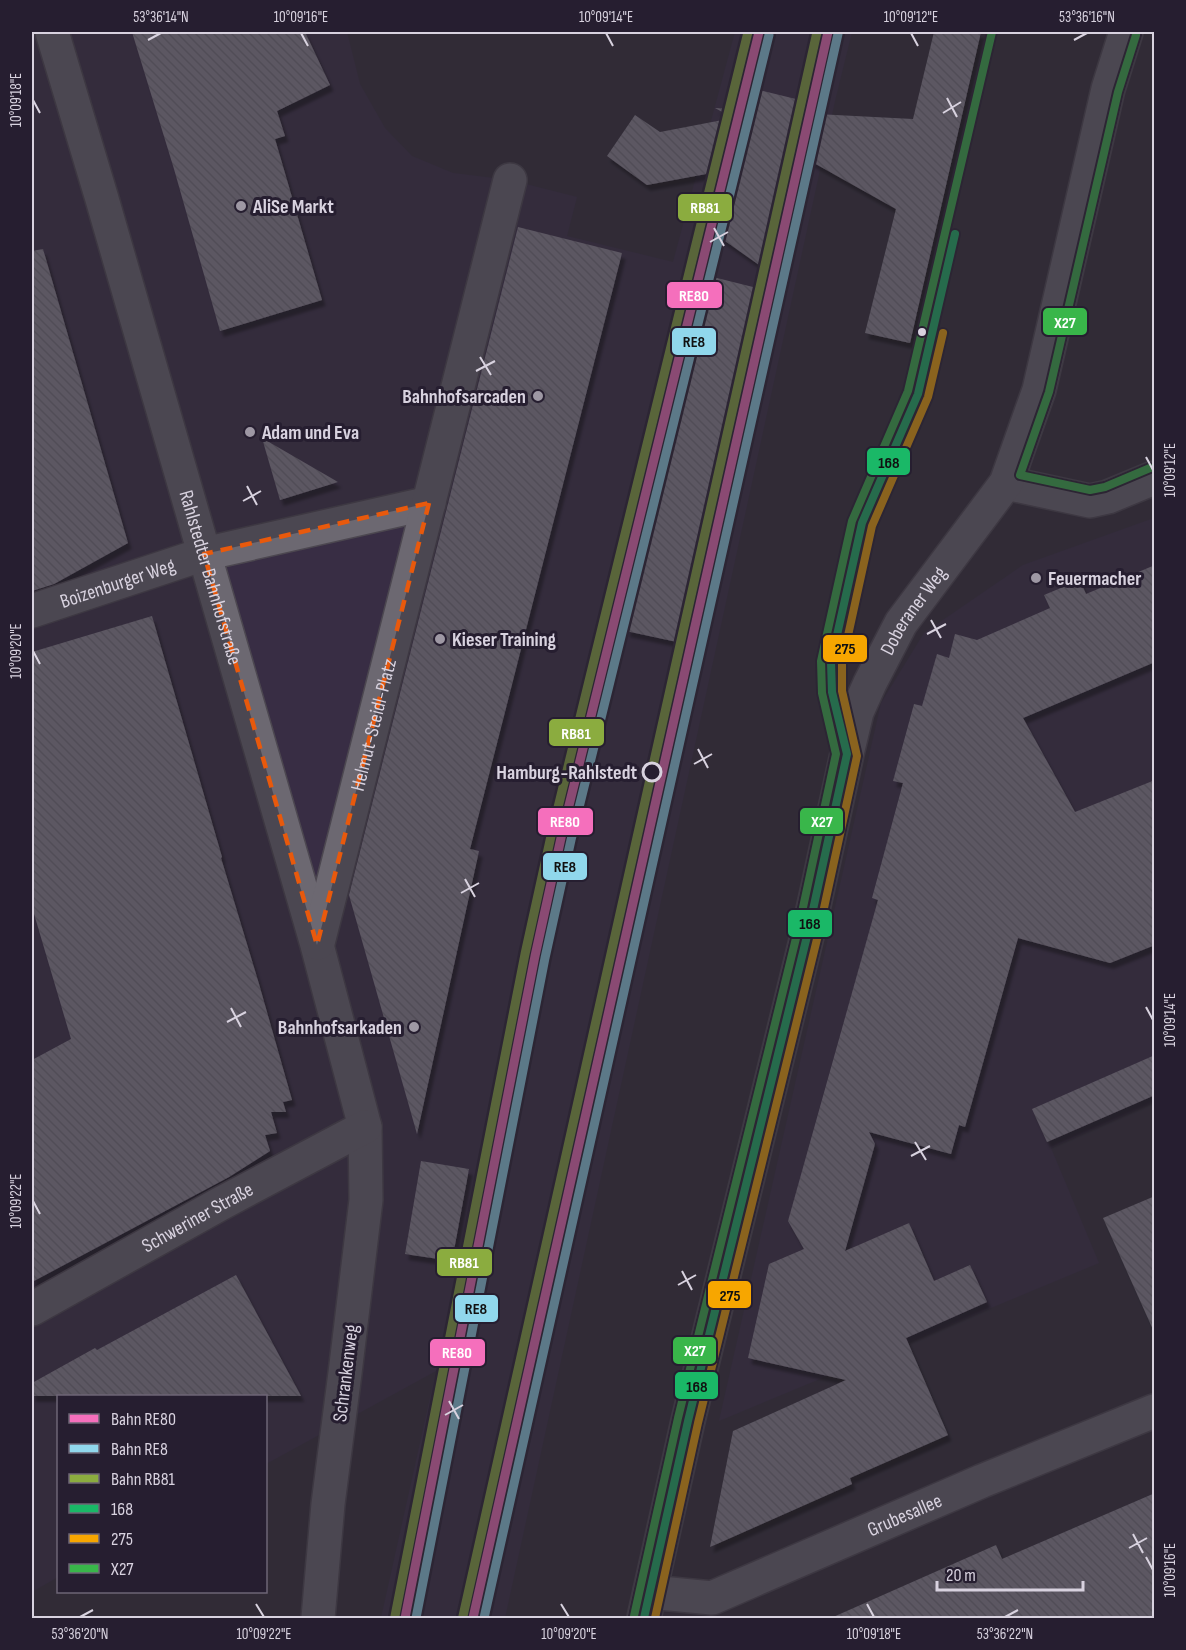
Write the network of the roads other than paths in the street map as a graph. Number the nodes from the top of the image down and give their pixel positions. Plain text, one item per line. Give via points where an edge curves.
1 (52, 32) edge
2 (1126, 32) edge
3 (510, 180) dead end
4 (1155, 478) edge
5 (1006, 483) junction
6 (429, 503) junction
7 (204, 555) junction
8 (32, 611) edge
9 (317, 945) junction
10 (365, 1127) junction
11 (32, 1309) edge
12 (1155, 1411) edge
13 (647, 1605) edge
14 (318, 1618) edge

1 - 7 street, Rahlstedter Bahnhofstraße
2 - 5 street, Doberaner Weg via 1108,89 1040,390
3 - 6 street, Helmut-Steidl-Platz
4 - 5 street via 1090,501
5 - 13 street, Doberaner Weg via 902,623 857,712
6 - 7 street
6 - 9 street, Helmut-Steidl-Platz
7 - 8 street, Boizenburger Weg
7 - 9 street, Rahlstedter Bahnhofstraße
9 - 10 street, Rahlstedter Bahnhofstraße
10 - 11 street, Schweriner Straße
10 - 14 street, Schrankenweg via 366,1200 328,1504
12 - 13 street, Grubesallee via 712,1598

